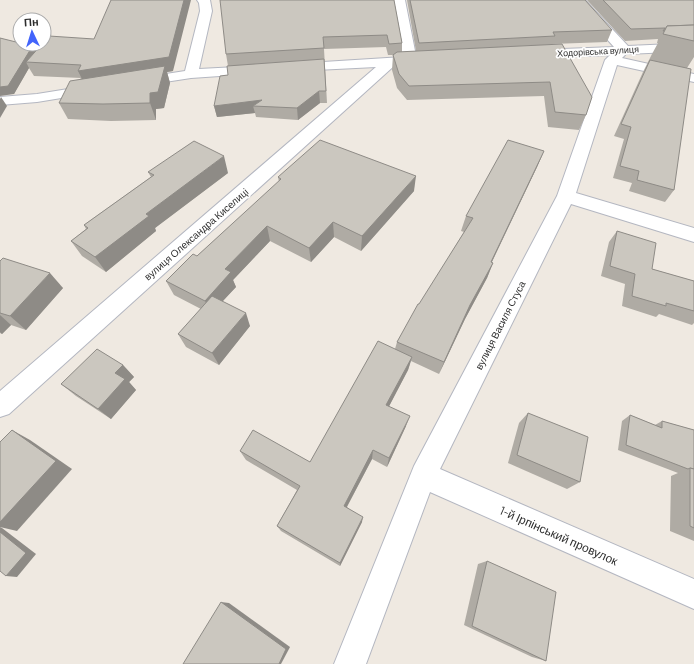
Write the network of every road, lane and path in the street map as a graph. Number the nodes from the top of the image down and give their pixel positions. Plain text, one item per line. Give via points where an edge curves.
1 (203, 0) edge
2 (399, 0) edge
3 (578, 0) edge
4 (694, 47) edge
5 (521, 54) edge
6 (618, 55) junction
7 (434, 59) edge
8 (410, 60) junction
9 (391, 61) junction
10 (191, 74) junction
11 (694, 78) edge
12 (129, 84) edge
13 (106, 87) edge
14 (0, 101) edge
15 (566, 196) junction
16 (694, 235) edge
17 (0, 406) edge
18 (423, 475) junction
19 (694, 594) edge
20 (350, 664) edge

1 - 10 street via 206,11
2 - 8 street
3 - 6 street
4 - 6 street, Ходорівська вулиця
5 - 6 street, Ходорівська вулиця
6 - 11 street
6 - 15 street, вулиця Василя Стуса
7 - 8 street
8 - 9 street
9 - 10 street
9 - 17 street, вулиця Олександра Киселиці
10 - 12 street
13 - 14 street
15 - 16 street
15 - 18 street, вулиця Василя Стуса
18 - 19 street, 1-й Ірпінський провулок
18 - 20 street, вулиця Василя Стуса

